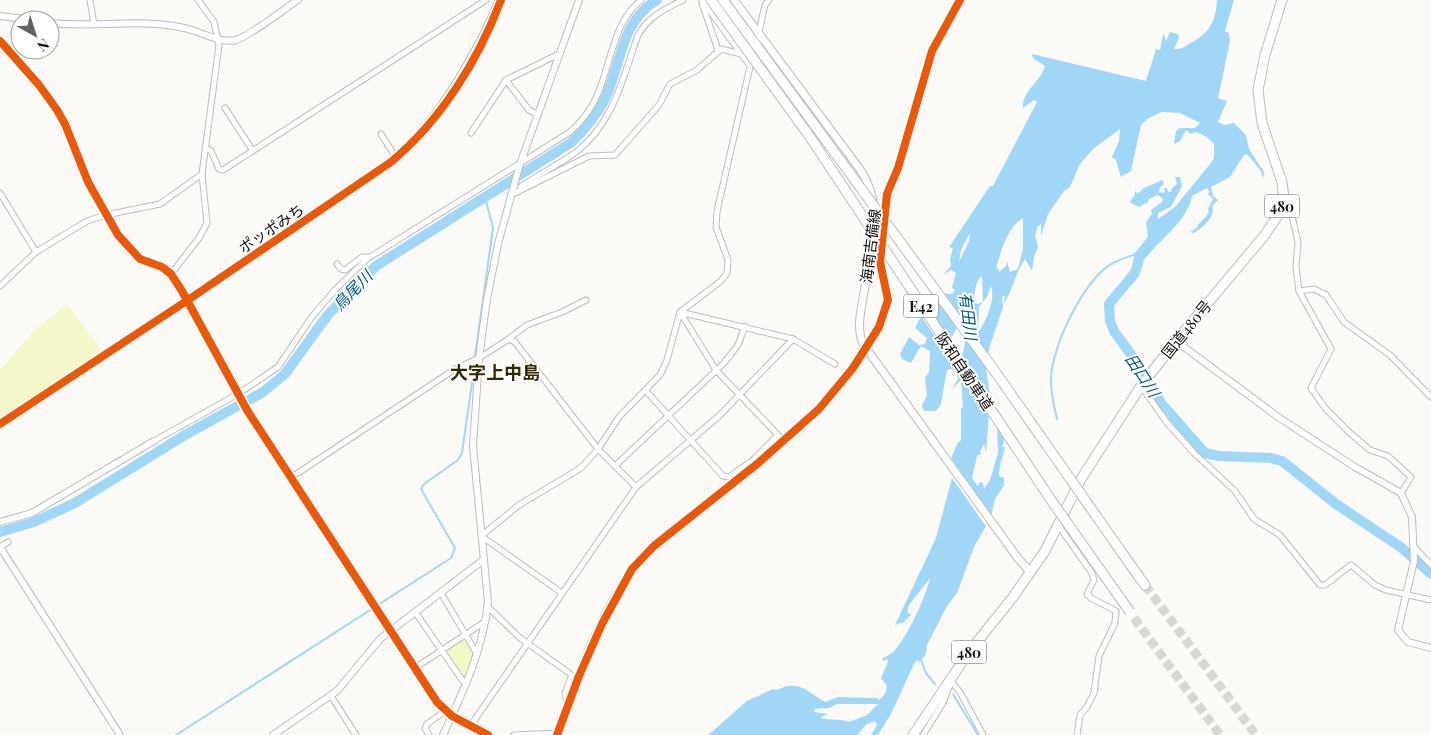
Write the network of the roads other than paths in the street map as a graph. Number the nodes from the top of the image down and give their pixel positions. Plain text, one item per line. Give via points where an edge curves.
1 (90, 0) edge
2 (198, 0) edge
3 (298, 0) edge
4 (486, 0) edge
5 (498, 0) edge
6 (579, 0) edge
7 (641, 0) edge
8 (684, 0) edge
9 (702, 0) edge
10 (711, 0) edge
11 (723, 0) edge
12 (734, 0) edge
13 (769, 0) edge
14 (960, 0) edge
15 (1282, 0) edge
16 (60, 23) edge
17 (94, 25) junction
18 (759, 33) junction
19 (219, 39) junction
20 (0, 41) edge
21 (718, 50) junction
22 (559, 54) junction
23 (741, 54) junction
24 (750, 66) junction
25 (506, 80) junction
26 (225, 108) dead end
27 (537, 114) junction
28 (471, 133) dead end
29 (381, 134) dead end
30 (205, 147) junction
31 (253, 150) junction
32 (395, 156) junction
33 (520, 164) junction
34 (202, 174) junction
35 (511, 192) junction
36 (0, 193) edge
37 (1284, 198) junction
38 (106, 215) junction
39 (279, 236) dead end
40 (36, 252) junction
41 (370, 257) junction
42 (337, 264) dead end
43 (171, 274) junction
44 (0, 286) edge
45 (1299, 291) junction
46 (586, 300) dead end
47 (680, 312) junction
48 (744, 326) junction
49 (793, 339) junction
50 (506, 340) junction
51 (1176, 341) junction
52 (868, 352) junction
53 (479, 358) junction
54 (835, 364) dead end
55 (853, 368) joint
56 (716, 370) junction
57 (1142, 385) junction
58 (646, 391) junction
59 (239, 395) junction
60 (740, 395) junction
61 (1431, 397) edge
62 (668, 416) junction
63 (154, 441) joint
64 (691, 441) junction
65 (598, 449) junction
66 (755, 462) junction
67 (615, 466) junction
68 (292, 478) junction
69 (636, 487) junction
70 (1401, 493) junction
71 (0, 522) edge
72 (1058, 525) junction
73 (481, 536) junction
74 (8, 542) dead end
75 (0, 547) edge
76 (1415, 552) junction
77 (482, 561) junction
78 (1431, 565) edge
79 (1031, 572) junction
80 (1145, 586) tunnel mouth
81 (440, 592) junction
82 (562, 593) junction
83 (1407, 595) junction
84 (1431, 600) edge
85 (487, 606) junction
86 (415, 612) junction
87 (1132, 615) tunnel mouth
88 (486, 621) junction
89 (390, 630) junction
90 (465, 634) junction
91 (527, 642) junction
92 (1431, 648) edge
93 (441, 650) junction
94 (478, 655) junction
95 (414, 668) junction
96 (951, 680) junction
97 (465, 684) junction
98 (331, 696) junction
99 (570, 700) junction
100 (444, 711) junction
101 (452, 716) junction
102 (470, 725) junction
103 (558, 734) edge
104 (120, 735) edge
105 (272, 735) edge
106 (356, 735) edge
107 (429, 735) edge
108 (443, 735) edge
109 (488, 735) edge
110 (514, 735) edge
111 (913, 735) edge
112 (923, 735) edge
113 (983, 735) edge
114 (1077, 735) edge

1 - 17 street
2 - 19 street via 211,17
3 - 19 street via 239,38
4 - 31 street
5 - 32 street via 482,38 455,81 421,130
6 - 22 street
7 - 33 street via 624,19 596,98 585,116 565,135
8 - 35 street via 657,13 643,26 611,110 590,138 577,151
9 - 21 street
9 - 23 street
10 - 87 highway, 阪和自動車道 / E42, bridge via 810,137 1046,492
11 - 80 highway, 阪和自動車道 / E42, bridge via 977,346
12 - 18 main road, 海南吉備線
13 - 18 street via 765,4
14 - 52 street via 932,51 898,168 887,194 880,262 888,300
15 - 37 highway, 480 via 1262,68 1258,100 1262,123 1280,171
16 - 17 street
17 - 19 street via 142,22 184,28
18 - 24 street
18 - 52 main road, 海南吉備線 via 860,168 872,190 876,220 860,320 861,338
19 - 30 street
20 - 38 street via 57,110
21 - 23 street
21 - 35 street via 697,70 670,84 659,105 615,155 589,156
22 - 25 street
22 - 27 street
23 - 24 street
24 - 47 street via 717,211 716,232 728,260 728,269 721,281
25 - 27 street via 529,110
25 - 28 street
26 - 31 street
27 - 33 street
29 - 32 street
30 - 31 street via 211,151 221,170
30 - 34 street
32 - 39 street
33 - 35 street
33 - 41 street
34 - 38 street via 160,204
34 - 43 street via 206,223 199,238
35 - 53 street via 487,298
36 - 40 street
37 - 45 street via 1289,203 1298,242 1296,267
37 - 51 highway, 国道480号 / 480 via 1279,214 1264,236
38 - 40 street via 87,221
38 - 43 street via 118,235 140,259
40 - 44 street
41 - 42 street via 362,257 345,270
41 - 59 street via 311,318 278,367
43 - 59 street via 197,315
45 - 61 street via 1314,289 1326,295 1344,322 1390,355
45 - 70 street via 1331,349 1311,388 1350,433 1370,450 1388,456 1411,477
46 - 50 street via 527,326
47 - 48 street
47 - 56 street
47 - 58 street via 663,370
48 - 49 street
48 - 56 street via 735,349
49 - 54 street
49 - 60 street
50 - 53 street
50 - 65 street via 515,342
51 - 57 highway, 国道480号 / 480
51 - 70 street via 1278,417
52 - 55 street
52 - 79 main road, 海南吉備線
53 - 68 street via 455,370
53 - 73 street via 472,446
55 - 66 street via 819,409
56 - 60 street
56 - 62 street
57 - 72 highway, 国道480号 / 480 via 1081,479
57 - 83 street via 1168,424 1235,491 1254,519 1280,535 1320,585 1325,585 1351,565 1375,585
58 - 62 street
58 - 65 street via 619,417
59 - 63 street
59 - 68 street
60 - 64 street
60 - 66 street via 778,435
62 - 64 street
62 - 67 street
63 - 71 street via 32,513
64 - 66 street via 726,478
64 - 69 street
65 - 67 street
65 - 73 street via 581,468 519,505
66 - 99 street via 664,537 632,569 602,624
67 - 69 street
68 - 89 street
69 - 82 street
70 - 76 street via 1411,510
72 - 79 highway, 国道480号 / 480
72 - 114 street via 1092,573 1094,580 1087,594 1116,610 1115,623 1099,656 1094,693 1080,715
73 - 77 street
73 - 82 street
74 - 75 street
75 - 104 street
76 - 78 street
76 - 83 street
77 - 81 street
77 - 85 street
79 - 96 highway, 国道480号 / 480
81 - 86 street
81 - 90 street
82 - 91 street
83 - 84 street
83 - 92 street via 1398,623 1399,633 1408,642
85 - 88 street
85 - 91 street
86 - 89 street
86 - 93 street
88 - 90 street
88 - 94 street
89 - 95 street
89 - 98 street via 373,645 345,684
90 - 93 street
90 - 94 street
91 - 99 street via 572,675 565,692
91 - 102 street
93 - 95 street
93 - 97 street
94 - 97 street
95 - 100 street
96 - 111 highway, 国道480号 / 480
96 - 112 street via 948,695
96 - 113 street
97 - 101 street
98 - 105 street
98 - 106 street
99 - 103 street
100 - 101 street
100 - 107 street via 427,724 425,728
101 - 102 street
101 - 108 street
102 - 109 street
103 - 110 street

